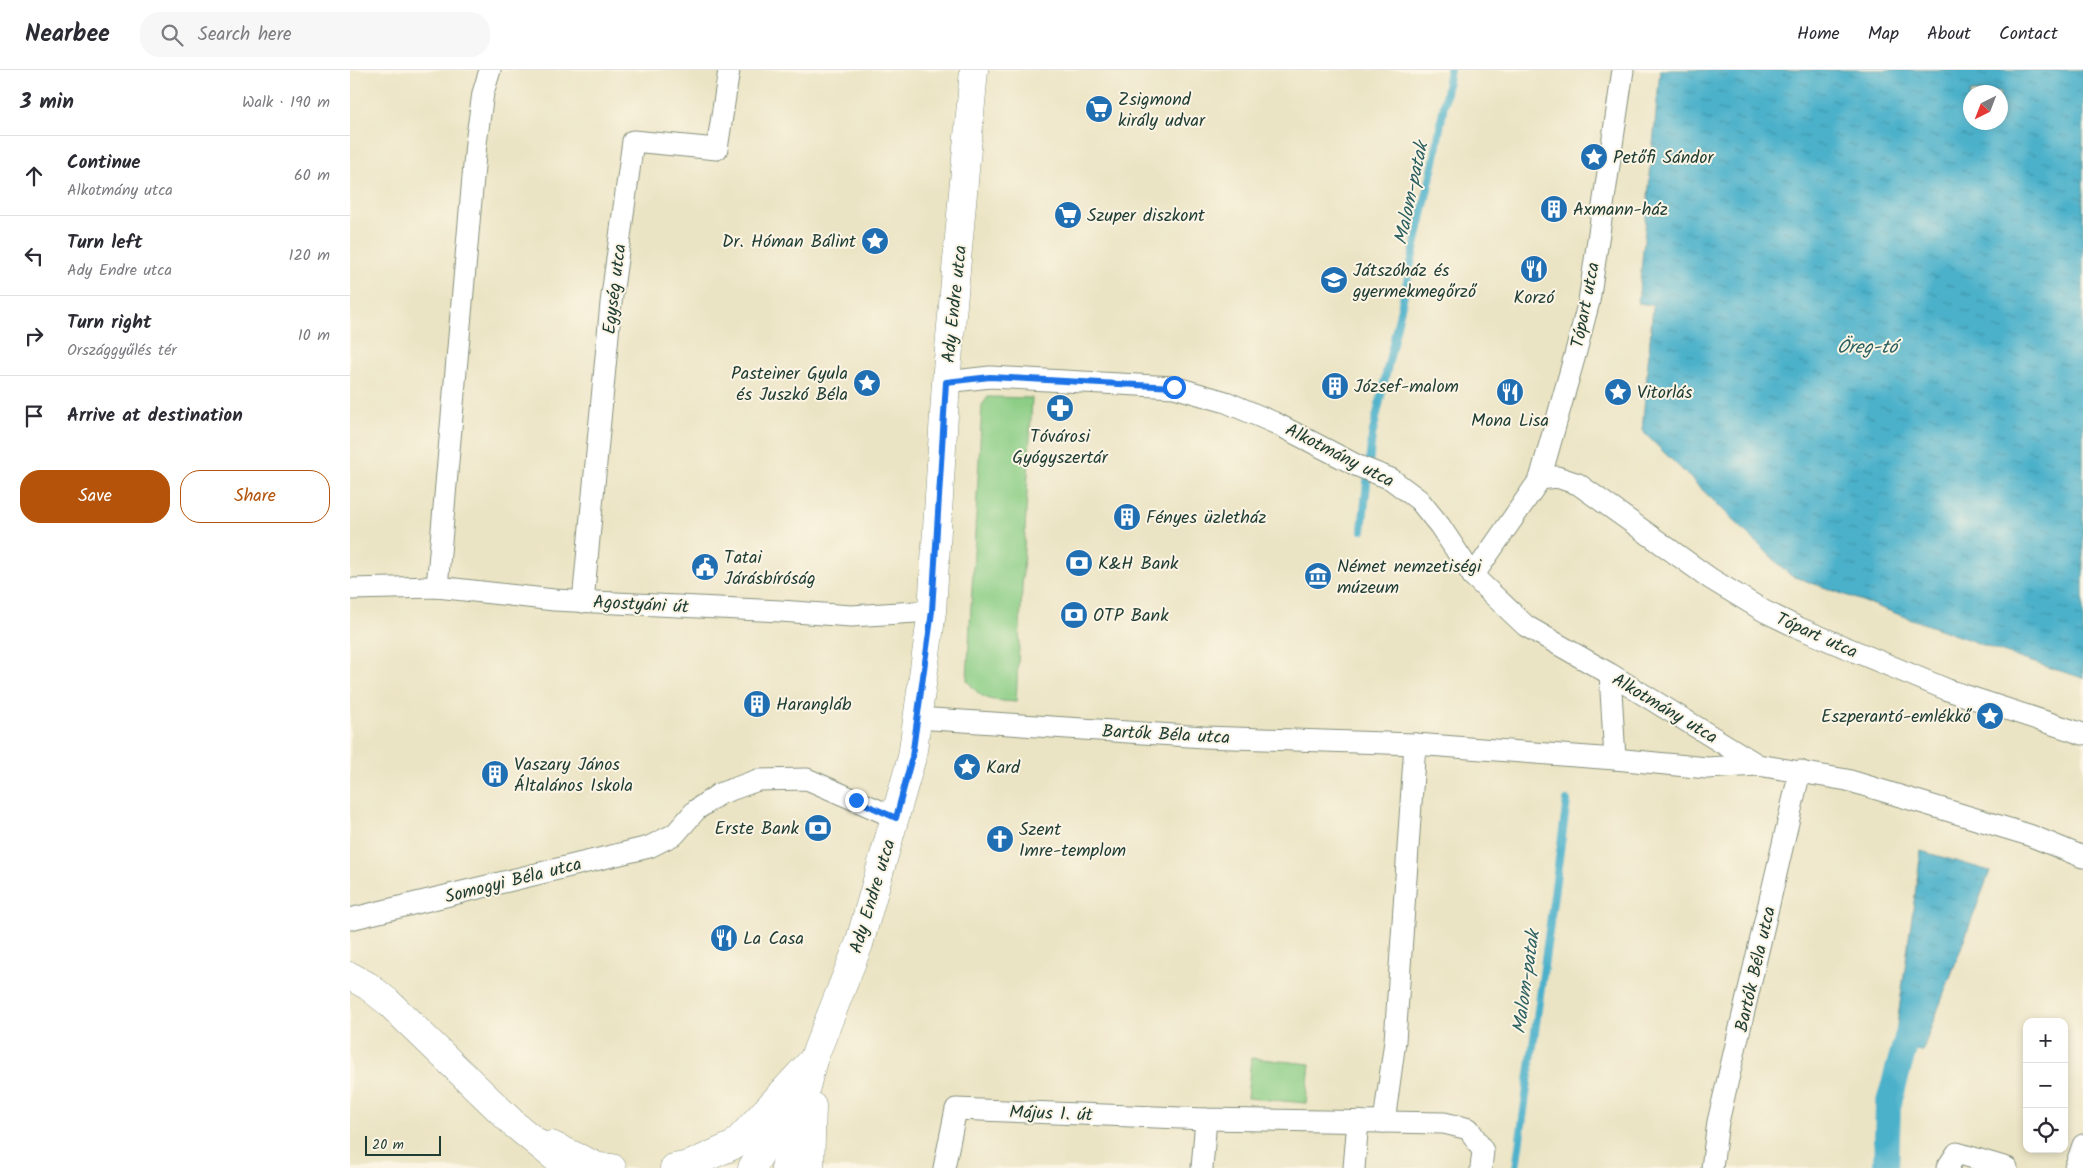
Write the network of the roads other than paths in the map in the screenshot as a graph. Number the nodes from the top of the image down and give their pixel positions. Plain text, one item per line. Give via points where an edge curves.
1 (490, 70) edge
2 (729, 70) edge
3 (974, 70) edge
4 (1623, 70) edge
5 (946, 382) junction
6 (1540, 478) junction
7 (1473, 576) junction
8 (437, 587) junction
9 (350, 589) edge
10 (583, 602) junction
11 (932, 611) junction
12 (1610, 674) junction
13 (917, 718) junction
14 (2083, 734) edge
15 (1415, 744) junction
16 (1614, 759) junction
17 (1758, 765) junction
18 (1800, 771) junction
19 (896, 818) junction
20 (2083, 857) edge
21 (350, 919) edge
22 (350, 976) edge
23 (813, 1060) junction
24 (1206, 1120) junction
25 (1358, 1121) junction
26 (1384, 1122) junction
27 (515, 1125) junction
28 (2083, 1145) edge
29 (568, 1168) edge
30 (612, 1168) edge
31 (674, 1168) edge
32 (752, 1168) edge
33 (785, 1168) edge
34 (810, 1168) edge
35 (944, 1168) edge
36 (1202, 1168) edge
37 (1354, 1168) edge
38 (1481, 1168) edge
39 (1712, 1168) edge
40 (1947, 1168) edge
41 (2007, 1168) edge
42 (2075, 1168) edge

1 - 8 street via 483,93 476,143
2 - 10 street, Egység utca via 717,150 633,141 611,303
3 - 5 main road, Ady Endre utca
4 - 6 street, Tópart utca via 1589,300
5 - 7 street, Alkotmány utca via 990,377 1174,387 1226,402 1391,479 1419,500
5 - 11 main road, Ady Endre utca
6 - 7 street, Tópart utca
6 - 14 street, Tópart utca via 1557,477 1578,484 1711,579 1798,628 1948,690
7 - 12 street, Alkotmány utca via 1526,626
8 - 9 street, Agostyáni út
8 - 10 street, Agostyáni út
10 - 11 street, Agostyáni út via 851,616
11 - 13 main road, Ady Endre utca
12 - 16 street
12 - 17 street, Alkotmány utca
13 - 15 street, Bartók Béla utca via 1204,737
13 - 19 main road, Ady Endre utca via 912,757
15 - 16 street, Bartók Béla utca
15 - 26 street via 1395,1041
16 - 17 street, Bartók Béla utca via 1707,768
17 - 18 street, Bartók Béla utca
18 - 20 street, Bartók Béla utca via 1847,780 2029,835
18 - 39 street, Bartók Béla utca via 1718,1122
19 - 21 street, Somogyi Béla utca via 807,779 758,780 719,794 696,810 674,834 649,847
19 - 23 main road, Ady Endre utca via 859,944
22 - 27 main road via 388,1002
23 - 31 main road via 734,1145 689,1165
23 - 32 main road
23 - 33 main road
23 - 34 main road
24 - 25 street, Május 1. út
24 - 35 street, Május 1. út via 956,1109
24 - 36 street
25 - 26 street, Május 1. út
25 - 37 street
26 - 38 street, Május 1. út via 1444,1123 1469,1129 1483,1151
27 - 29 main road
27 - 30 main road via 598,1166
28 - 42 street
40 - 41 street via 1957,1153

